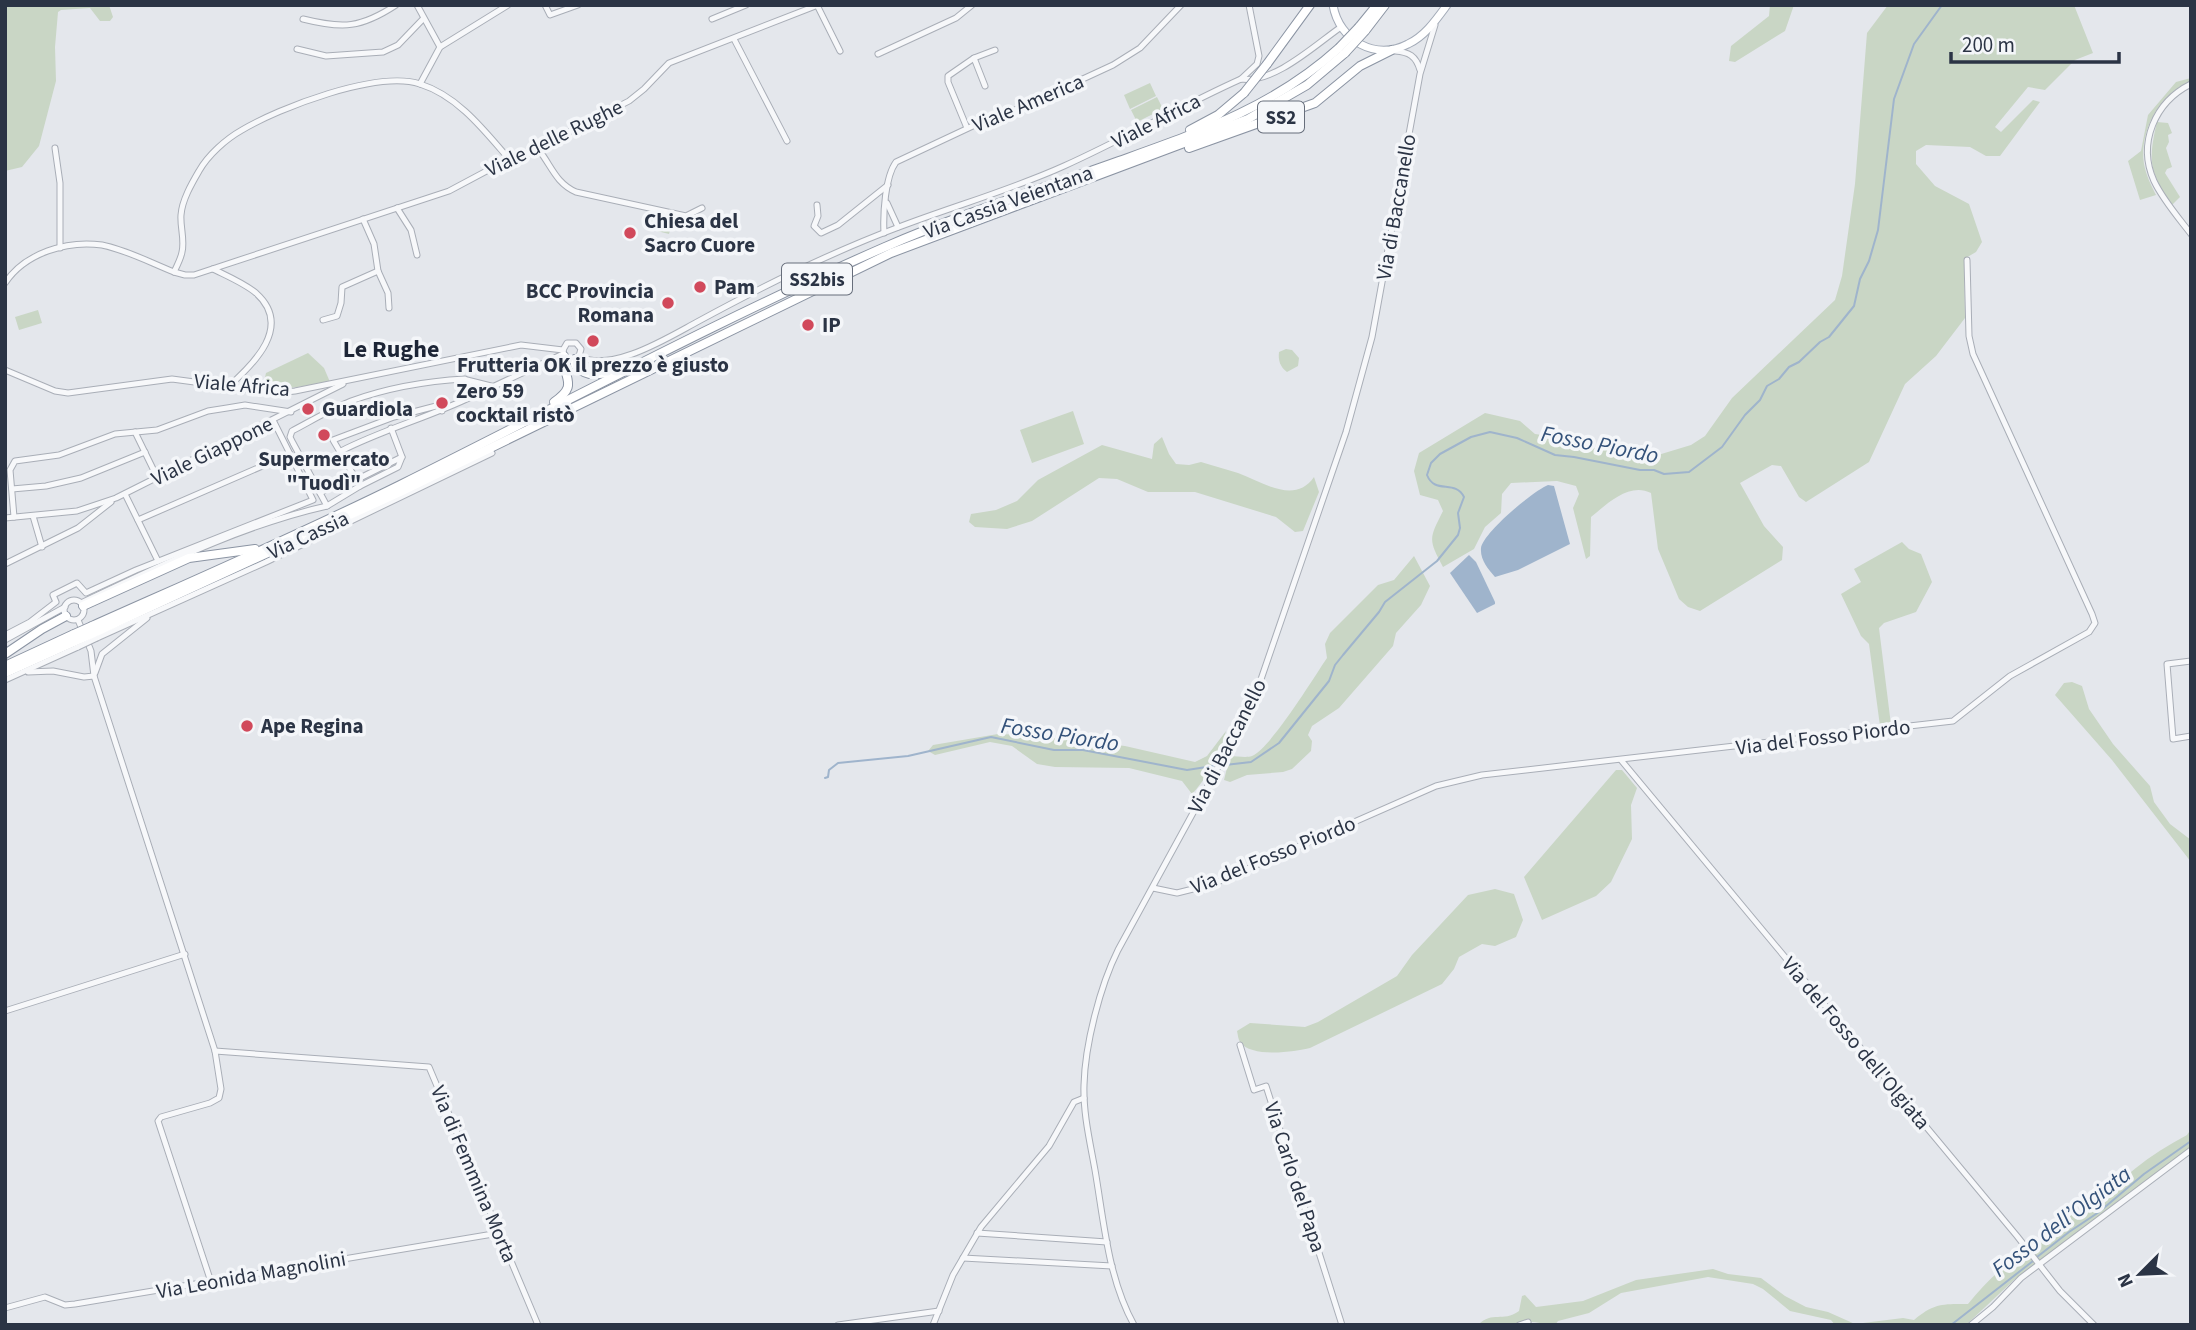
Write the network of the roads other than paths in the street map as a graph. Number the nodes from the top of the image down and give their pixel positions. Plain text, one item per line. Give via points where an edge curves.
1 (396, 5) edge
2 (416, 5) edge
3 (508, 5) edge
4 (545, 5) edge
5 (578, 5) edge
6 (746, 5) edge
7 (817, 5) edge
8 (972, 5) edge
9 (1181, 5) edge
10 (1249, 5) edge
11 (1310, 5) edge
12 (1333, 5) edge
13 (1377, 5) edge
14 (1385, 5) edge
15 (1447, 5) edge
16 (303, 19) dead end
17 (423, 19) junction
18 (712, 19) dead end
19 (1437, 19) junction
20 (1341, 27) junction
21 (1362, 29) junction
22 (734, 39) junction
23 (440, 47) junction
24 (297, 49) dead end
25 (995, 50) dead end
26 (1392, 50) junction
27 (840, 51) dead end
28 (878, 54) dead end
29 (974, 58) junction
30 (1420, 74) junction
31 (1241, 79) junction
32 (420, 84) junction
33 (2191, 84) edge
34 (985, 86) dead end
35 (967, 128) junction
36 (787, 141) dead end
37 (55, 148) dead end
38 (539, 150) junction
39 (1155, 152) junction
40 (509, 159) junction
41 (1132, 160) junction
42 (888, 186) junction
43 (886, 200) junction
44 (817, 205) dead end
45 (397, 208) junction
46 (702, 208) dead end
47 (363, 219) junction
48 (898, 227) junction
49 (884, 233) junction
50 (2191, 234) edge
51 (60, 248) junction
52 (418, 255) dead end
53 (1967, 260) dead end
54 (213, 269) junction
55 (378, 271) junction
56 (174, 272) junction
57 (5, 283) edge
58 (388, 309) dead end
59 (323, 320) dead end
60 (563, 353) junction
61 (577, 358) junction
62 (5, 370) edge
63 (645, 372) joint
64 (621, 373) junction
65 (465, 379) junction
66 (345, 383) junction
67 (228, 387) junction
68 (495, 387) junction
69 (473, 396) junction
70 (575, 406) junction
71 (442, 411) junction
72 (291, 412) junction
73 (542, 413) junction
74 (274, 420) junction
75 (391, 428) junction
76 (135, 432) junction
77 (341, 451) junction
78 (145, 452) junction
79 (492, 453) joint
80 (290, 454) junction
81 (402, 457) junction
82 (158, 477) junction
83 (355, 477) junction
84 (360, 486) junction
85 (12, 489) junction
86 (320, 493) junction
87 (125, 494) junction
88 (117, 498) junction
89 (327, 506) junction
90 (33, 516) junction
91 (14, 517) junction
92 (5, 518) edge
93 (138, 520) junction
94 (42, 547) junction
95 (262, 550) junction
96 (158, 561) junction
97 (5, 564) edge
98 (82, 604) junction
99 (156, 610) junction
100 (66, 612) junction
101 (78, 620) junction
102 (94, 632) junction
103 (5, 638) edge
104 (76, 641) junction
105 (91, 651) junction
106 (5, 654) edge
107 (102, 654) junction
108 (2191, 661) edge
109 (5, 666) edge
110 (23, 672) junction
111 (5, 673) edge
112 (94, 676) junction
113 (5, 680) edge
114 (2191, 736) edge
115 (1620, 760) junction
116 (1153, 888) junction
117 (185, 954) junction
118 (5, 1011) edge
119 (1240, 1045) dead end
120 (215, 1051) junction
121 (1084, 1098) junction
122 (2191, 1150) edge
123 (499, 1233) junction
124 (977, 1233) junction
125 (1107, 1242) junction
126 (962, 1258) junction
127 (2036, 1262) junction
128 (1112, 1266) junction
129 (211, 1282) junction
130 (5, 1308) edge
131 (939, 1311) junction
132 (1528, 1322) dead end
133 (538, 1325) edge
134 (838, 1325) edge
135 (933, 1325) edge
136 (1134, 1325) edge
137 (1342, 1325) edge
138 (1519, 1325) edge
139 (1970, 1325) edge
140 (2094, 1325) edge

1 - 16 street via 361,24 340,26
2 - 17 street
3 - 23 street
4 - 5 street via 551,15
6 - 18 street
7 - 22 street, Viale delle Rughe
7 - 27 street
8 - 28 street via 956,18
9 - 35 street, Viale America via 1126,58
10 - 31 street via 1259,56
11 - 39 highway, SS2, bridge via 1244,93 1218,115
12 - 20 main road
13 - 21 highway, Via Cassia Veientana / SS2bis
14 - 21 highway, Via Cassia Veientana / SS2bis
15 - 19 main road, SS2
17 - 23 street
17 - 24 street via 398,45 383,51 326,56
19 - 26 main road, SS2 via 1417,38
19 - 30 street, Via di Baccanello
20 - 26 main road via 1363,46
20 - 31 street, Viale Africa via 1278,72
21 - 39 highway, Via Cassia Veientana / SS2bis, bridge via 1342,50 1246,113
22 - 36 street
22 - 38 street, Viale delle Rughe via 668,63 629,101
23 - 32 street
25 - 29 street
26 - 30 street via 1413,56
26 - 39 highway, SS2 via 1360,66 1328,94 1299,110 1180,151
29 - 34 street
29 - 35 street via 948,78
30 - 116 street, Via di Baccanello via 1372,337 1346,432 1258,688
31 - 48 street, Viale Africa via 1063,167
32 - 40 street via 470,115
32 - 56 street via 346,88 240,131 201,168 186,196 181,213 183,251
33 - 50 street via 2160,110 2147,149 2155,183
35 - 42 street, Viale America via 896,162
37 - 51 street
38 - 40 street, Viale delle Rughe
38 - 46 street via 564,186 576,192 686,216
39 - 41 highway, Via Cassia Veientana / SS2bis
40 - 45 street, Viale delle Rughe via 461,186
41 - 63 highway, Via Cassia Veientana / SS2bis via 891,253
41 - 64 highway, Via Cassia Veientana / SS2bis via 889,246
42 - 43 street, Viale America
42 - 44 street via 821,233 814,226
43 - 48 street
43 - 49 street, Viale America
45 - 47 street, Viale delle Rughe
45 - 52 street via 411,230
47 - 54 street, Viale delle Rughe
47 - 55 street via 374,244
48 - 49 street, Viale Africa
49 - 61 street, Viale Africa via 794,270 621,358 598,362
51 - 56 street, Viale delle Rughe via 100,245
51 - 57 street, Viale delle Rughe via 25,262
53 - 115 street, Via del Fosso Piordo via 1973,354 2092,614 2093,628 2010,676 1953,721
54 - 56 street, Viale delle Rughe via 194,275
54 - 67 street via 254,291 270,314 266,345 250,368
55 - 58 street via 388,293
55 - 59 street via 342,287 337,316
60 - 61 street, Viale Africa via 569,359
60 - 61 street, Viale Africa via 567,343 576,343 581,349
60 - 66 street, Viale Africa via 521,345
60 - 68 street
60 - 73 highway via 567,391
61 - 64 highway via 579,371
62 - 67 street, Viale Africa via 68,393 172,379
63 - 70 highway, Via Cassia
64 - 73 highway, Via Cassia
65 - 68 street
65 - 69 street
65 - 86 street, Viale Africa via 351,401 292,431 290,437
66 - 67 street, Viale Africa via 277,393
66 - 72 street, Viale Giappone
68 - 69 street
69 - 71 street
70 - 79 highway via 565,417
70 - 102 highway, Via Cassia via 377,503
71 - 75 street
71 - 77 street via 440,405 394,417 333,440
72 - 74 street, Viale Giappone
72 - 76 street via 245,405 208,411 154,431
73 - 95 highway, Via Cassia
74 - 80 street
74 - 82 street, Viale Giappone
75 - 77 street
75 - 81 street
76 - 78 street
76 - 85 street via 108,436 59,455 15,461 10,468
77 - 83 street
78 - 82 street
78 - 85 street via 81,478
79 - 99 street
80 - 93 street
80 - 96 street via 313,500
81 - 83 street
81 - 84 street via 398,467
82 - 87 street, Viale Giappone
83 - 84 street
83 - 86 street
84 - 89 street
85 - 91 street
86 - 89 street
87 - 88 street, Viale Giappone
87 - 93 street
88 - 90 street, Viale Giappone via 77,511
88 - 94 street, Viale Giappone via 85,524
89 - 98 street via 211,545
90 - 91 street, Viale Giappone
90 - 94 street
91 - 92 street, Viale Giappone
93 - 96 street
94 - 97 street, Viale Giappone
95 - 98 highway via 189,558
95 - 102 highway, Via Cassia
96 - 103 street via 86,593 77,583 53,594 56,603
98 - 100 street via 72,601
98 - 101 street via 83,615
99 - 102 street
99 - 107 street
100 - 101 street via 71,620
100 - 103 street
100 - 106 highway
101 - 105 street
102 - 104 highway, Via Cassia, bridge
104 - 109 highway, Via Cassia
104 - 110 street
104 - 111 highway, Via Cassia
105 - 107 street
105 - 112 street
107 - 112 street
108 - 114 street via 2167,664 2173,739
110 - 112 street
110 - 113 street
112 - 117 street
115 - 116 street, Via del Fosso Piordo via 1449,782 1213,884 1177,893
115 - 127 street, Via del Fosso dell'Olgiata
116 - 121 street, Via di Baccanello via 1105,979 1087,1060
117 - 118 street
117 - 120 street
119 - 137 street, Via Carlo del Papa via 1254,1090 1266,1086
120 - 123 street, Via di Femmina Morta via 428,1067
120 - 129 street via 219,1098 158,1121
121 - 124 street via 1074,1102 1049,1146
121 - 125 street, Via di Baccanello
122 - 127 street
123 - 129 street, Via Leonida Magnolini
123 - 133 street, Via di Femmina Morta
124 - 125 street
124 - 126 street
125 - 128 street, Via di Baccanello
126 - 128 street
126 - 131 street
127 - 139 street
127 - 140 street, Via del Fosso dell'Olgiata
128 - 136 street, Via di Baccanello via 1120,1298
129 - 130 street, Via Leonida Magnolini via 68,1305 39,1297
131 - 134 street
131 - 135 street
132 - 138 street

